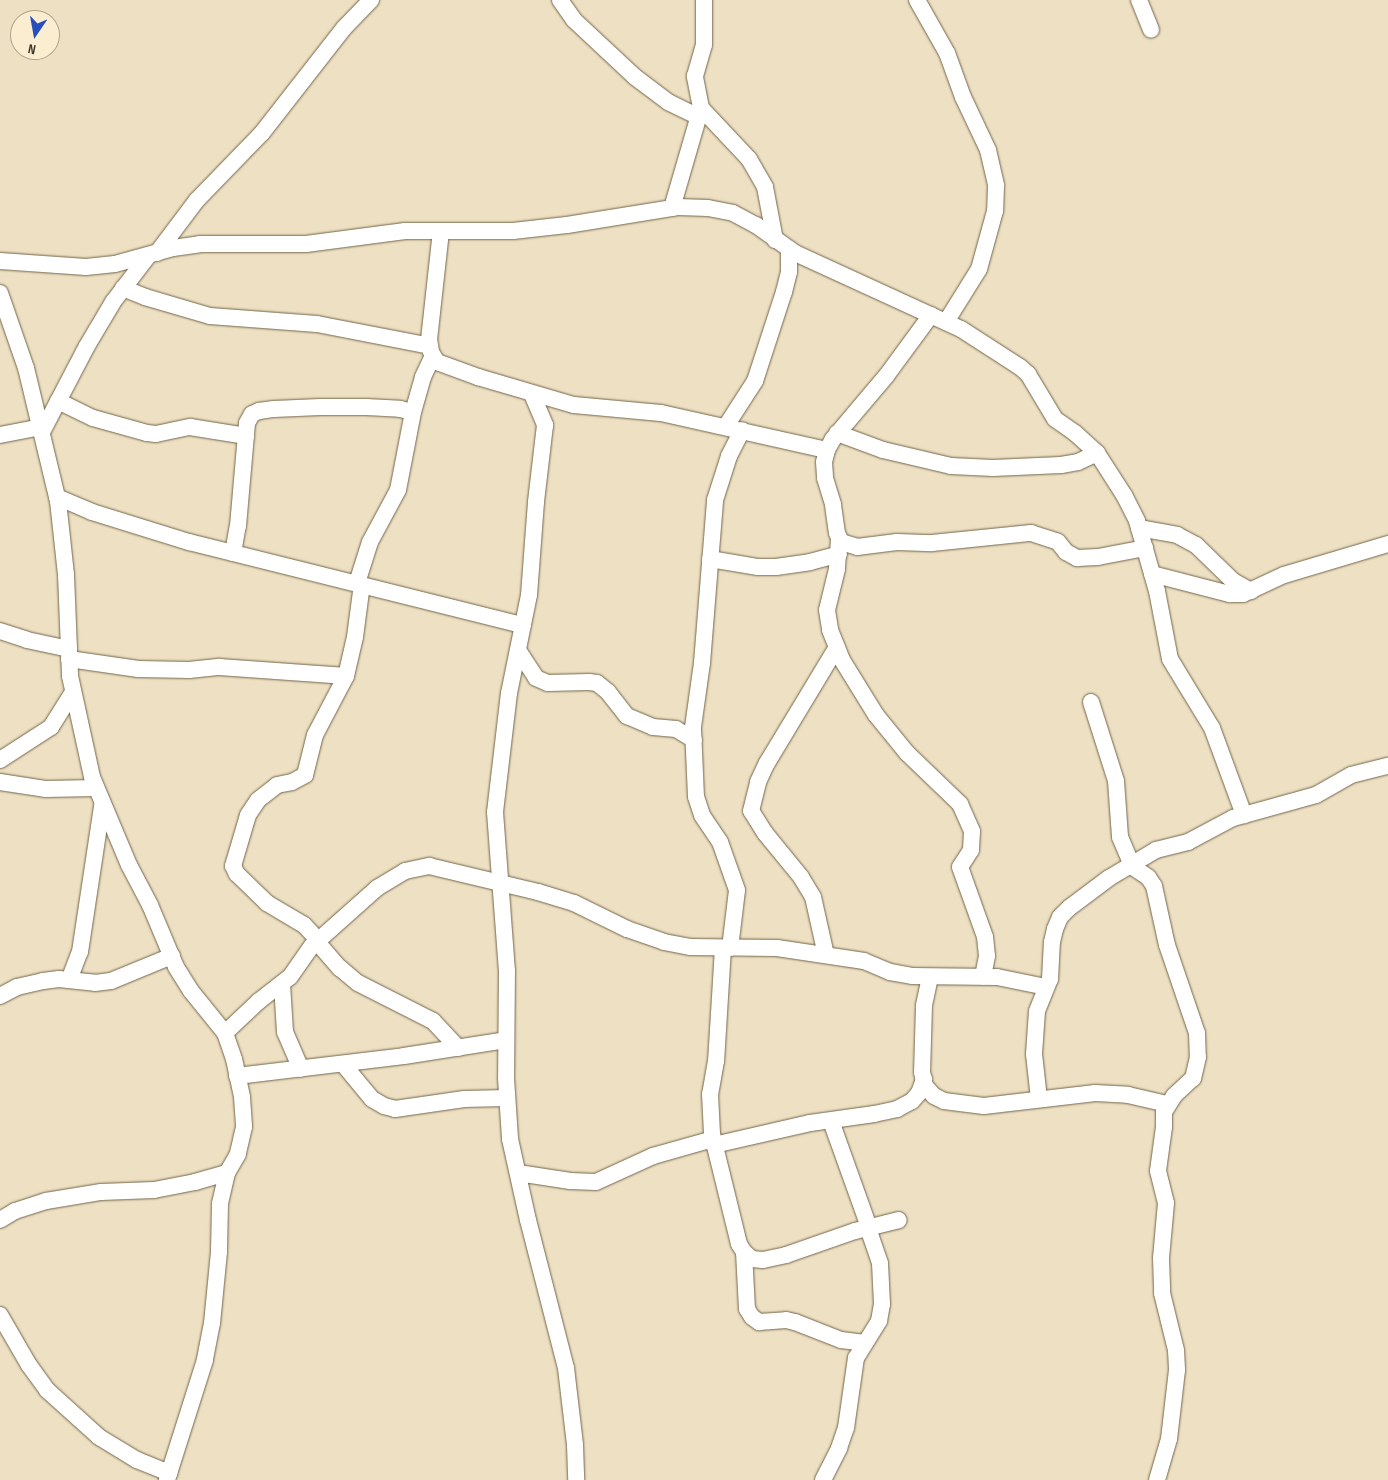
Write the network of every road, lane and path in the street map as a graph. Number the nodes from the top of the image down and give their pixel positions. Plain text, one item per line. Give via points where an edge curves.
1 (371, 0) edge
2 (560, 0) edge
3 (704, 0) edge
4 (917, 0) edge
5 (1139, 0) edge
6 (1151, 30) dead end
7 (700, 112) junction
8 (672, 208) junction
9 (441, 231) junction
10 (775, 240) junction
11 (789, 249) junction
12 (152, 255) junction
13 (0, 261) edge
14 (123, 288) junction
15 (0, 293) edge
16 (931, 315) junction
17 (946, 322) junction
18 (431, 351) junction
19 (532, 394) junction
20 (58, 401) junction
21 (413, 412) junction
22 (734, 428) junction
23 (42, 430) junction
24 (837, 433) junction
25 (0, 435) edge
26 (246, 436) junction
27 (827, 450) junction
28 (1097, 453) junction
29 (57, 497) junction
30 (1139, 528) junction
31 (1388, 544) edge
32 (839, 546) junction
33 (1145, 548) junction
34 (233, 553) junction
35 (710, 559) junction
36 (1152, 574) junction
37 (359, 584) junction
38 (1251, 591) junction
39 (523, 625) junction
40 (0, 631) edge
41 (837, 647) junction
42 (518, 650) junction
43 (69, 654) junction
44 (346, 676) junction
45 (73, 692) junction
46 (1091, 702) dead end
47 (694, 740) junction
48 (0, 760) edge
49 (1388, 766) edge
50 (0, 782) edge
51 (96, 788) junction
52 (102, 804) junction
53 (1244, 815) junction
54 (1132, 866) junction
55 (500, 882) junction
56 (318, 941) junction
57 (727, 948) junction
58 (826, 955) junction
59 (172, 956) junction
60 (930, 977) junction
61 (983, 977) junction
62 (69, 980) junction
63 (282, 984) junction
64 (1046, 987) junction
65 (0, 996) edge
66 (225, 1033) junction
67 (506, 1040) junction
68 (458, 1048) junction
69 (343, 1064) junction
70 (301, 1069) junction
71 (238, 1076) junction
72 (924, 1079) junction
73 (507, 1098) junction
74 (1039, 1099) junction
75 (1167, 1104) junction
76 (831, 1120) junction
77 (713, 1142) junction
78 (227, 1173) junction
79 (518, 1173) junction
80 (0, 1220) edge
81 (899, 1220) dead end
82 (868, 1228) junction
83 (744, 1252) junction
84 (0, 1316) edge
85 (865, 1343) junction
86 (168, 1477) edge
87 (576, 1480) edge
88 (823, 1480) edge
89 (1157, 1480) edge

1 - 12 street via 344,28 262,133 197,200
2 - 7 street via 574,20 635,77 668,102
3 - 7 street via 704,45 695,76
4 - 17 street via 946,53 988,150 996,186 995,211 979,269
5 - 6 street
7 - 8 street
7 - 10 street via 749,159 765,187
8 - 9 street via 542,228
8 - 10 street via 708,208 733,213
9 - 12 street via 405,230 306,244 200,244
9 - 18 street via 430,318
10 - 11 street
11 - 16 street
11 - 22 street via 789,272 784,292 755,381
12 - 13 street via 86,267
12 - 14 street
14 - 18 street via 210,316 317,324
14 - 20 street
15 - 23 street via 26,368
16 - 17 street
16 - 24 street via 887,376
17 - 28 street via 1020,367 1028,374 1055,419
18 - 19 street via 437,362 448,368
18 - 21 street
19 - 22 street via 574,405 661,413
19 - 39 street via 546,426
20 - 23 street
20 - 26 street via 93,418 147,433 190,427
21 - 26 street via 366,407 259,411 252,414 247,423
21 - 37 street via 398,490 370,542
22 - 27 street
22 - 35 street via 715,500
23 - 25 street
23 - 29 street
24 - 27 street
24 - 28 street via 883,450 951,466 1044,466 1078,462
26 - 34 street
27 - 32 street via 825,478
28 - 30 street via 1124,495
29 - 34 street via 134,527
29 - 43 street via 66,575
30 - 33 street
30 - 38 street via 1177,535 1196,545 1233,581
31 - 38 street via 1284,575
32 - 33 street via 841,542 857,548 897,542 932,543 1031,533 1058,542 1077,558
32 - 35 street via 810,562 776,567
32 - 41 street via 827,610 827,620
33 - 36 street
34 - 37 street
35 - 47 street
36 - 38 street via 1230,594
36 - 53 street via 1170,659 1212,728
37 - 39 street
37 - 44 street via 355,637
39 - 42 street
40 - 43 street
41 - 58 street via 768,763 758,782 751,810 813,897
41 - 61 street via 876,715 907,753 960,804 972,832 971,850 960,867 985,937 987,956
42 - 47 street via 536,678 548,683 597,684 608,692 627,716 653,727 676,729
42 - 55 street via 496,788
43 - 44 street via 138,668 189,670 220,667
43 - 45 street
44 - 56 street via 315,735 305,775 277,785 258,800 248,815 233,866 267,903 304,924
45 - 48 street via 51,727
45 - 51 street
46 - 54 street via 1116,781 1120,837
47 - 57 street via 696,797 702,815 720,842 737,890
49 - 53 street via 1351,776 1316,795
50 - 51 street via 46,789
51 - 52 street
52 - 59 street
52 - 62 street via 80,952
53 - 54 street via 1188,842 1156,850
54 - 64 street via 1089,892 1060,917 1052,942 1052,968
54 - 75 street via 1148,877 1154,886 1168,945 1196,1033 1198,1057 1193,1078
55 - 56 street via 447,869 416,867 377,888
55 - 57 street via 574,903 627,929 664,942 690,947
55 - 67 street via 507,970
56 - 63 street
56 - 68 street via 340,968 358,983 433,1021
57 - 58 street via 777,948
57 - 77 street via 710,1094
58 - 60 street via 864,961 897,973
59 - 62 street via 111,981
59 - 66 street via 191,991
60 - 61 street
60 - 72 street via 922,1026
61 - 64 street
62 - 65 street via 43,980 16,987
63 - 66 street
63 - 70 street via 285,1032
64 - 74 street via 1037,1011 1034,1033
66 - 71 street
67 - 68 street
67 - 73 street
68 - 69 street
69 - 70 street
69 - 73 street via 372,1099 395,1109 464,1099
70 - 71 street
71 - 78 street via 244,1127 238,1154
72 - 74 street via 925,1086 934,1096 944,1101 984,1106
72 - 76 street via 912,1101 897,1109
73 - 79 street via 510,1139
74 - 75 street via 1095,1093 1128,1095
75 - 89 street via 1158,1171 1166,1203 1161,1258 1162,1293 1176,1350 1177,1370 1169,1439
76 - 77 street
76 - 82 street
77 - 79 street via 653,1156 596,1182
77 - 83 street via 739,1244
78 - 80 street via 154,1190 101,1192 46,1201 15,1211
78 - 86 street via 220,1204 220,1252 205,1360
79 - 87 street via 566,1368
81 - 82 street
82 - 83 street via 763,1260 752,1259
82 - 85 street via 880,1262 883,1295 879,1321
83 - 85 street via 748,1309 752,1317 759,1322 795,1322 842,1340
84 - 86 street via 47,1390 99,1437
85 - 88 street via 852,1369 846,1428

